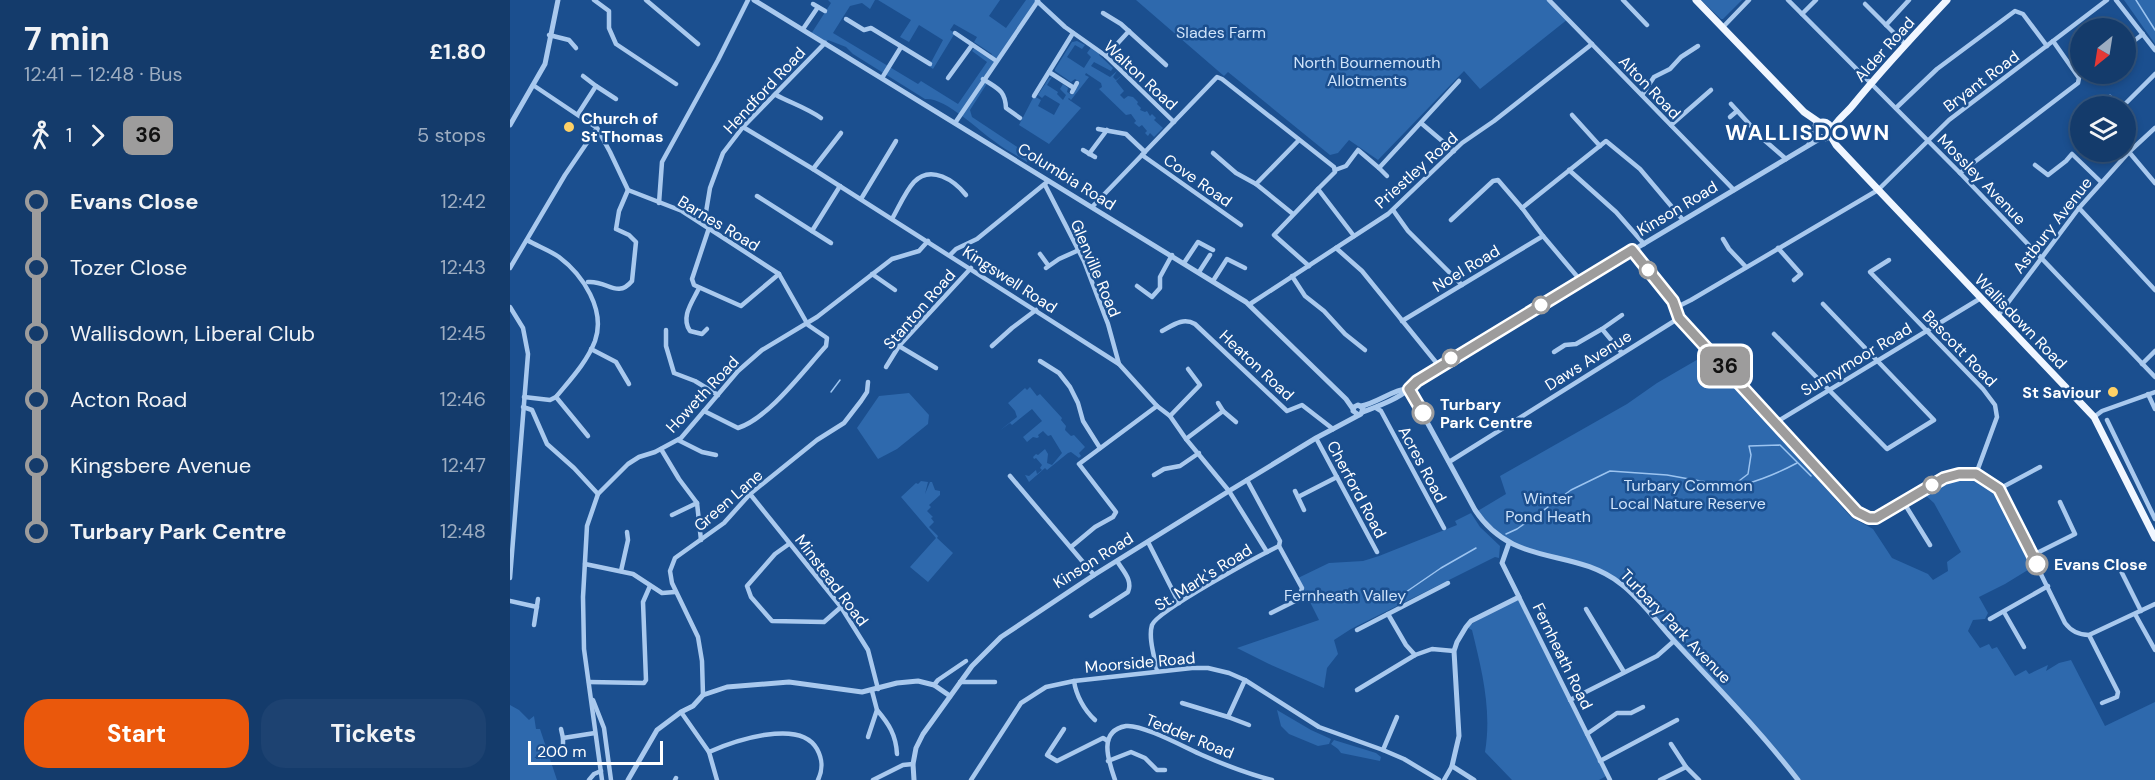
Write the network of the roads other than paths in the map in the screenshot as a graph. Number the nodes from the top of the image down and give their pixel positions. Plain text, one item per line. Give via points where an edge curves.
1 (558, 0) edge
2 (594, 0) edge
3 (646, 0) edge
4 (748, 0) edge
5 (1550, 0) edge
6 (1623, 0) edge
7 (1696, 0) edge
8 (1749, 0) edge
9 (1788, 0) edge
10 (1816, 0) edge
11 (1909, 0) edge
12 (1947, 0) edge
13 (2107, 0) edge
14 (2116, 0) edge
15 (757, 1) edge
16 (1038, 1) edge
17 (813, 4) dead end
18 (1865, 4) dead end
19 (818, 7) junction
20 (825, 11) dead end
21 (1103, 13) dead end
22 (1802, 14) junction
23 (846, 19) dead end
24 (1647, 25) dead end
25 (1886, 25) junction
26 (1723, 27) junction
27 (803, 29) junction
28 (1129, 31) junction
29 (955, 33) dead end
30 (1073, 33) junction
31 (2143, 34) junction
32 (549, 35) junction
33 (2136, 39) edge
34 (2053, 41) junction
35 (825, 43) junction
36 (698, 44) dead end
37 (1592, 44) junction
38 (1905, 44) junction
39 (972, 45) junction
40 (901, 46) junction
41 (1698, 46) dead end
42 (2048, 46) junction
43 (576, 48) dead end
44 (2155, 50) edge
45 (1106, 56) junction
46 (995, 60) junction
47 (930, 64) dead end
48 (1166, 65) dead end
49 (1049, 72) junction
50 (2155, 74) edge
51 (583, 76) dead end
52 (882, 78) junction
53 (948, 78) dead end
54 (983, 79) junction
55 (1459, 81) dead end
56 (1871, 82) junction
57 (676, 84) dead end
58 (533, 85) junction
59 (596, 86) junction
60 (1075, 88) dead end
61 (1711, 90) dead end
62 (776, 94) junction
63 (1642, 95) junction
64 (1034, 96) dead end
65 (2132, 96) edge
66 (616, 99) dead end
67 (1731, 104) dead end
68 (1896, 108) junction
69 (1737, 111) junction
70 (1804, 112) junction
71 (578, 114) junction
72 (1572, 115) dead end
73 (1842, 116) junction
74 (1730, 117) dead end
75 (821, 118) dead end
76 (1020, 118) dead end
77 (1174, 122) junction
78 (955, 123) junction
79 (1421, 123) junction
80 (1821, 123) junction
81 (510, 125) edge
82 (1671, 125) junction
83 (743, 127) junction
84 (597, 128) junction
85 (2155, 128) edge
86 (1098, 129) dead end
87 (1107, 130) junction
88 (841, 133) dead end
89 (1823, 135) junction
90 (1299, 140) junction
91 (1928, 140) junction
92 (896, 141) dead end
93 (1600, 146) junction
94 (2136, 146) edge
95 (1083, 150) dead end
96 (1454, 151) junction
97 (1213, 153) dead end
98 (1089, 154) junction
99 (1143, 154) junction
100 (1095, 158) dead end
101 (1786, 159) junction
102 (2136, 160) edge
103 (2120, 162) edge
104 (2035, 165) dead end
105 (1379, 168) junction
106 (813, 169) junction
107 (1334, 169) junction
108 (1569, 170) junction
109 (1960, 173) junction
110 (1387, 176) dead end
111 (1046, 182) junction
112 (2101, 182) junction
113 (2155, 183) edge
114 (1256, 184) junction
115 (840, 186) junction
116 (1318, 189) junction
117 (628, 190) junction
118 (1734, 190) junction
119 (1878, 190) junction
120 (966, 195) dead end
121 (757, 196) dead end
122 (861, 199) junction
123 (660, 203) junction
124 (1092, 207) junction
125 (1522, 208) junction
126 (2079, 208) junction
127 (1393, 210) junction
128 (1293, 214) junction
129 (892, 219) junction
130 (1451, 220) dead end
131 (1683, 220) junction
132 (1241, 225) dead end
133 (707, 226) junction
134 (812, 231) junction
135 (1354, 236) junction
136 (1543, 236) junction
137 (1723, 238) dead end
138 (526, 240) junction
139 (928, 241) junction
140 (831, 243) dead end
141 (1644, 244) junction
142 (1336, 248) junction
143 (1778, 248) junction
144 (1079, 250) junction
145 (1632, 250) junction
146 (1040, 254) dead end
147 (950, 255) junction
148 (1172, 255) junction
149 (2041, 257) junction
150 (1888, 261) dead end
151 (1184, 263) junction
152 (1309, 266) junction
153 (1746, 267) junction
154 (510, 268) edge
155 (971, 268) junction
156 (1245, 268) dead end
157 (1199, 272) junction
158 (779, 274) junction
159 (872, 274) junction
160 (1292, 276) junction
161 (1794, 280) dead end
162 (1213, 281) junction
163 (1581, 281) junction
164 (588, 282) dead end
165 (1462, 285) junction
166 (1137, 286) dead end
167 (699, 288) junction
168 (895, 290) dead end
169 (2155, 290) edge
170 (1152, 297) junction
171 (1981, 297) junction
172 (1156, 304) dead end
173 (1250, 304) junction
174 (1823, 304) dead end
175 (510, 307) edge
176 (1675, 308) junction
177 (1036, 310) junction
178 (1622, 315) dead end
179 (1998, 316) junction
180 (1679, 318) junction
181 (1165, 321) dead end
182 (1402, 321) junction
183 (807, 322) junction
184 (1169, 328) junction
185 (707, 329) dead end
186 (1602, 329) junction
187 (666, 330) dead end
188 (1927, 330) junction
189 (1162, 332) dead end
190 (1774, 334) dead end
191 (899, 346) junction
192 (992, 346) dead end
193 (591, 349) junction
194 (1365, 350) dead end
195 (2155, 351) edge
196 (1554, 352) dead end
197 (1622, 353) junction
198 (1040, 361) dead end
199 (1878, 361) junction
200 (1119, 364) junction
201 (2142, 364) junction
202 (1439, 366) junction
203 (886, 367) dead end
204 (936, 368) dead end
205 (1188, 369) dead end
206 (2155, 377) edge
207 (868, 382) dead end
208 (629, 384) dead end
209 (1409, 389) junction
210 (1830, 390) junction
211 (2155, 392) edge
212 (2148, 394) junction
213 (718, 395) junction
214 (524, 398) junction
215 (556, 398) junction
216 (1218, 403) dead end
217 (1157, 406) junction
218 (523, 407) junction
219 (1380, 408) junction
220 (2155, 409) edge
221 (1358, 410) junction
222 (704, 411) junction
223 (1222, 411) junction
224 (1170, 416) junction
225 (2094, 417) junction
226 (2107, 420) dead end
227 (1236, 422) dead end
228 (1775, 423) junction
229 (1333, 429) junction
230 (588, 436) dead end
231 (1316, 438) junction
232 (1186, 439) junction
233 (678, 440) junction
234 (1100, 448) junction
235 (661, 449) junction
236 (1199, 453) junction
237 (716, 455) dead end
238 (1449, 462) junction
239 (2040, 467) dead end
240 (1976, 474) junction
241 (1154, 475) dead end
242 (1010, 476) dead end
243 (1337, 477) junction
244 (1247, 480) junction
245 (1999, 489) junction
246 (1229, 491) junction
247 (1295, 491) dead end
248 (598, 494) junction
249 (750, 494) junction
250 (1298, 497) junction
251 (2060, 502) dead end
252 (697, 503) junction
253 (1904, 503) junction
254 (1304, 510) dead end
255 (672, 516) dead end
256 (2155, 519) edge
257 (1444, 528) dead end
258 (627, 532) dead end
259 (2155, 538) edge
260 (701, 540) junction
261 (1148, 542) junction
262 (1509, 543) junction
263 (789, 544) junction
264 (1930, 545) dead end
265 (1279, 546) junction
266 (1071, 547) junction
267 (1267, 552) junction
268 (1377, 552) dead end
269 (2032, 555) junction
270 (1117, 561) junction
271 (2116, 561) dead end
272 (585, 564) junction
273 (621, 571) junction
274 (1095, 575) junction
275 (510, 578) edge
276 (1448, 583) dead end
277 (650, 586) junction
278 (2048, 586) junction
279 (675, 592) junction
280 (1519, 597) junction
281 (538, 599) dead end
282 (510, 601) edge
283 (1179, 603) junction
284 (2155, 604) edge
285 (537, 607) junction
286 (841, 607) junction
287 (1586, 609) dead end
288 (2141, 611) junction
289 (2004, 612) junction
290 (1272, 614) dead end
291 (1388, 614) junction
292 (2135, 614) junction
293 (1091, 616) dead end
294 (1990, 619) dead end
295 (534, 625) dead end
296 (1357, 630) dead end
297 (2089, 635) junction
298 (1674, 641) junction
299 (2024, 647) dead end
300 (2155, 650) edge
301 (1454, 651) junction
302 (1415, 655) junction
303 (966, 661) dead end
304 (1156, 671) junction
305 (1624, 672) junction
306 (1245, 680) junction
307 (1074, 681) junction
308 (588, 682) junction
309 (960, 682) junction
310 (995, 682) dead end
311 (934, 685) junction
312 (590, 688) junction
313 (878, 689) junction
314 (872, 690) junction
315 (1357, 690) dead end
316 (703, 695) junction
317 (950, 696) junction
318 (1570, 700) junction
319 (1182, 703) dead end
320 (2103, 703) dead end
321 (1643, 707) dead end
322 (877, 710) junction
323 (681, 712) junction
324 (1228, 717) junction
325 (1397, 717) dead end
326 (1095, 720) dead end
327 (1677, 720) dead end
328 (1249, 725) dead end
329 (561, 729) dead end
330 (1064, 729) dead end
331 (595, 733) junction
332 (1587, 734) junction
333 (868, 737) dead end
334 (1108, 741) junction
335 (1671, 744) dead end
336 (1383, 750) junction
337 (709, 752) junction
338 (897, 754) dead end
339 (1108, 761) junction
340 (1600, 761) junction
341 (913, 764) junction
342 (1452, 766) junction
343 (1686, 767) junction
344 (1165, 770) dead end
345 (601, 771) junction
346 (883, 778) edge
347 (589, 780) edge
348 (602, 780) edge
349 (610, 780) edge
350 (628, 780) edge
351 (717, 780) edge
352 (818, 780) edge
353 (873, 780) edge
354 (914, 780) edge
355 (971, 780) edge
356 (1115, 780) edge
357 (1272, 780) edge
358 (1438, 780) edge
359 (1444, 780) edge
360 (1474, 780) edge
361 (1610, 780) edge
362 (1660, 780) edge
363 (1699, 780) edge
364 (1798, 780) edge

1 - 32 street
2 - 57 street via 609,11 609,28 616,44
3 - 36 street
4 - 123 street via 662,162
5 - 37 street, Alton Road
6 - 24 street
7 - 26 main road, Wallisdown Road
8 - 26 street
9 - 22 street, Mossley Avenue
10 - 22 street
11 - 25 street
12 - 38 main road, Alder Road
13 - 34 street, Bryant Road
14 - 31 street
15 - 27 street, Columbia Road
16 - 30 street, Walton Road
16 - 46 street
17 - 19 street
18 - 25 street
19 - 20 street
19 - 27 street
21 - 28 street
22 - 56 street, Mossley Avenue
23 - 40 street
25 - 38 street
26 - 70 main road, Wallisdown Road
27 - 35 street, Columbia Road
28 - 45 street
28 - 48 street
29 - 39 street
30 - 45 street, Walton Road
30 - 49 street
31 - 33 street
31 - 44 street
32 - 43 street via 569,40
32 - 58 street via 545,64
34 - 42 street, Bryant Road
34 - 109 street via 2079,78 2078,83
35 - 52 street, Columbia Road
35 - 62 street, Hendford Road
37 - 63 street, Alton Road
37 - 96 street, Priestley Road
38 - 56 main road, Alder Road
39 - 46 street
39 - 53 street
40 - 47 street
40 - 52 street
41 - 63 street via 1654,77
42 - 68 street via 2023,14 2015,11 1937,69
42 - 91 street, Bryant Road
45 - 77 street, Walton Road
46 - 54 street
49 - 60 street
49 - 64 street
50 - 65 street
51 - 59 street
52 - 78 street, Columbia Road
54 - 76 street via 1004,94 1004,110
54 - 78 street
55 - 79 street
56 - 68 street, Mossley Avenue
56 - 73 main road, Alder Road
58 - 71 street
58 - 81 street
59 - 66 street
59 - 71 street
61 - 82 street
62 - 75 street via 794,105 810,106
62 - 83 street, Hendford Road
63 - 82 street, Alton Road
67 - 69 street
68 - 91 street, Mossley Avenue
69 - 74 street
69 - 101 street
70 - 80 main road, Wallisdown Road
70 - 89 main road, Wallisdown Road
71 - 84 street
72 - 93 street
73 - 80 main road
73 - 89 main road, Alder Road
77 - 90 street via 1217,77
77 - 99 street
78 - 111 street, Columbia Road
79 - 96 street
79 - 105 street
80 - 89 main road
80 - 89 main road, Wallisdown Road via 1830,127
82 - 118 street, Alton Road
83 - 106 street, Kingswell Road
83 - 133 street, Hendford Road via 723,153 710,188
84 - 117 street
84 - 138 street
85 - 94 street, Astbury Avenue
86 - 87 street, Cove Road
87 - 98 street
87 - 99 street, Cove Road via 1126,134
88 - 106 street
89 - 101 street, Kinson Road
89 - 119 main road, Wallisdown Road
90 - 107 street
90 - 114 street
91 - 109 street, Mossley Avenue
91 - 119 street, Bryant Road
92 - 122 street
93 - 108 street
93 - 131 street via 1606,141 1640,169
95 - 98 street
96 - 127 street, Priestley Road
97 - 114 street
98 - 100 street
99 - 124 street
99 - 132 street, Cove Road
101 - 118 street, Kinson Road
102 - 113 street
103 - 112 street, Astbury Avenue
104 - 112 street via 2046,175 2072,154
105 - 107 street via 1358,150 1346,166
105 - 110 street
106 - 115 street, Kingswell Road
107 - 116 street
108 - 125 street
108 - 141 street via 1616,212
109 - 149 street, Mossley Avenue
111 - 124 street, Columbia Road
111 - 144 street, Glenville Road
111 - 147 street via 977,239
112 - 126 street, Astbury Avenue
114 - 128 street
115 - 122 street, Kingswell Road
115 - 134 street
116 - 128 street
116 - 135 street
117 - 123 street, Barnes Road
117 - 164 street via 616,229 636,242 632,281 620,290
118 - 131 street, Kinson Road
119 - 143 street, Bryant Road
119 - 171 main road, Wallisdown Road
120 - 129 street via 943,176 922,177 913,184
121 - 134 street
122 - 129 street, Kingswell Road
123 - 133 street, Barnes Road
124 - 148 street, Columbia Road
125 - 130 street via 1494,180
125 - 136 street
126 - 149 street, Astbury Avenue
126 - 169 street
127 - 135 street, Priestley Road
127 - 165 street via 1408,231
128 - 152 street via 1274,235
129 - 139 street, Kingswell Road
131 - 141 street, Kinson Road
133 - 158 street, Barnes Road
133 - 167 street, Hendford Road via 692,279
134 - 140 street
135 - 142 street, Priestley Road
136 - 163 street
136 - 165 street, Noel Road
137 - 153 street
138 - 154 street
138 - 193 street via 564,262 592,297 598,323
139 - 147 street, Kingswell Road
139 - 159 street, Howeth Road via 922,249 892,259
141 - 145 street, Kinson Road
142 - 152 street, Priestley Road
142 - 182 street via 1362,271
143 - 153 street, Bryant Road
143 - 161 street via 1801,274
144 - 146 street via 1047,266
144 - 200 street, Glenville Road
145 - 163 street, Kinson Road
145 - 176 street
147 - 155 street, Kingswell Road
148 - 151 street, Columbia Road
148 - 170 street via 1160,277 1160,288
149 - 179 street, Astbury Avenue
149 - 201 street, Mossley Avenue
150 - 188 street, Bascott Road via 1870,272
151 - 157 street, Columbia Road
151 - 157 street via 1198,242 1212,253
152 - 160 street, Priestley Road
153 - 176 street, Bryant Road
155 - 177 street, Kingswell Road
155 - 191 street, Stanton Road
156 - 162 street via 1227,259
157 - 162 street, Columbia Road
158 - 167 street via 741,306
158 - 183 street, Barnes Road
159 - 168 street
159 - 183 street, Howeth Road
160 - 173 street, Priestley Road
160 - 194 street via 1305,296
162 - 173 street, Columbia Road
163 - 202 street, Kinson Road
165 - 182 street, Noel Road
166 - 170 street
167 - 185 street via 686,323 690,331 702,334
170 - 172 street
171 - 179 main road, Wallisdown Road
171 - 188 street, Sunnymoor Road
173 - 221 street, Columbia Road
174 - 199 street
175 - 214 street via 528,343
176 - 180 street
177 - 192 street
177 - 200 street, Kingswell Road
178 - 186 street
179 - 225 main road, Wallisdown Road
180 - 197 street, Daws Avenue
180 - 228 street
181 - 184 street
182 - 202 street
183 - 213 street, Howeth Road via 762,350
183 - 222 street, Barnes Road via 827,343 758,417 738,428
184 - 189 street, Heaton Road
184 - 229 street, Heaton Road via 1180,321 1195,324 1287,411 1302,405
186 - 196 street
186 - 197 street
187 - 213 street via 674,373
188 - 199 street, Sunnymoor Road
188 - 240 street, Bascott Road via 1995,405 1996,417
190 - 210 street
191 - 203 street, Stanton Road
191 - 204 street
193 - 208 street via 616,362
193 - 215 street
195 - 201 street
197 - 238 street, Daws Avenue
198 - 234 street via 1059,373 1070,387 1083,421
199 - 210 street, Sunnymoor Road
199 - 210 street via 1934,420 1887,449
200 - 217 street, Kingswell Road
201 - 206 street, Mossley Avenue
202 - 209 street, Kinson Road
205 - 224 street via 1200,386
207 - 249 street, Green Lane via 867,392 844,423
209 - 219 street, Kinson Road
209 - 221 street, Kinson Road
209 - 238 street, Turbary Park Avenue
210 - 228 street, Sunnymoor Road
211 - 212 street
212 - 220 street
212 - 225 street
213 - 222 street, Howeth Road
214 - 215 street
214 - 218 street
215 - 230 street
216 - 223 street
217 - 224 street, Kingswell Road
217 - 234 street
218 - 248 street via 532,410 551,449
218 - 275 street
219 - 221 street, Kinson Road
219 - 257 street, Acres Road
221 - 229 street, Kinson Road
222 - 233 street, Howeth Road
223 - 227 street
223 - 232 street
224 - 232 street, Kingswell Road
225 - 259 main road, Wallisdown Road
226 - 256 street
228 - 253 street via 1860,515 1876,518
229 - 231 street, Kinson Road
231 - 243 street, Cherford Road
231 - 244 street, Kinson Road
232 - 236 street, Kingswell Road
233 - 235 street, Howeth Road
233 - 237 street
234 - 266 street via 1079,464 1116,512
235 - 248 street, Howeth Road via 623,467
235 - 252 street
236 - 241 street via 1180,466
236 - 246 street, Kingswell Road
238 - 262 street, Turbary Park Avenue via 1487,528
239 - 245 street
240 - 245 street
240 - 253 street via 1950,476
242 - 266 street
243 - 250 street
243 - 268 street, Cherford Road
244 - 246 street, Kinson Road
244 - 265 street via 1280,541
245 - 269 street
246 - 261 street, Kinson Road
246 - 267 street, Kingswell Road
247 - 250 street
248 - 272 street, Howeth Road via 587,526
249 - 260 street, Green Lane via 724,523
249 - 263 street, Minstead Road
250 - 254 street
251 - 269 street via 2075,534
252 - 255 street
252 - 260 street
253 - 264 street
258 - 273 street
260 - 279 street, Green Lane via 675,558 670,571
261 - 270 street, Kinson Road
261 - 283 street
262 - 280 street, Fernheath Road via 1502,563
262 - 298 street, Turbary Park Avenue via 1606,574 1623,585
263 - 286 street, Minstead Road
263 - 286 street via 747,586 752,597 772,621 824,622
265 - 267 street, St. Mark's Road
265 - 290 street via 1302,594
266 - 274 street
267 - 283 street, St. Mark's Road
269 - 278 street
270 - 274 street, Kinson Road
270 - 293 street via 1128,577 1128,592
271 - 288 street
272 - 273 street
272 - 308 street, Howeth Road via 584,649
273 - 277 street via 638,576
274 - 309 street, Kinson Road via 1001,637
276 - 291 street
277 - 279 street via 664,594
277 - 308 street via 643,602 646,680
278 - 289 street
278 - 297 street via 2068,627
279 - 316 street, Green Lane via 698,637
280 - 301 street via 1471,621
280 - 318 street, Fernheath Road
281 - 285 street
282 - 285 street
283 - 304 street, St. Mark's Road via 1153,623
284 - 288 street
285 - 295 street
286 - 313 street, Minstead Road via 868,650
287 - 305 street
288 - 292 street
289 - 294 street
289 - 299 street
291 - 296 street
291 - 302 street
292 - 297 street
292 - 300 street
297 - 320 street via 2118,692
298 - 305 street via 1657,656
298 - 364 street, Turbary Park Avenue
301 - 302 street via 1432,649
301 - 342 street via 1459,736
302 - 315 street
303 - 311 street
304 - 306 street, Moorside Road via 1208,668
304 - 307 street, Moorside Road
305 - 318 street
306 - 324 street
306 - 336 street, Moorside Road via 1319,727
307 - 326 street via 1075,690
307 - 355 street, Moorside Road via 1046,687 1021,703
308 - 312 street, Howeth Road
309 - 310 street
309 - 317 street, Kinson Road
311 - 313 street via 912,681
311 - 317 street
312 - 331 street, Howeth Road
312 - 349 street, Howeth Road via 604,728
313 - 314 street
314 - 316 street via 789,682 727,687
314 - 322 street
316 - 323 street
317 - 341 street, Kinson Road via 923,734
318 - 332 street, Fernheath Road
319 - 324 street
321 - 332 street via 1631,713 1617,713
322 - 333 street
322 - 338 street via 892,729
323 - 337 street
323 - 350 street via 652,736
324 - 328 street
325 - 336 street
327 - 340 street
329 - 331 street via 563,741
330 - 334 street, Tedder Road via 1047,755 1058,761 1095,741
331 - 345 street, Howeth Road
332 - 340 street, Fernheath Road
334 - 339 street
334 - 357 street, Tedder Road via 1115,731 1133,726
335 - 343 street
336 - 358 street, Moorside Road
337 - 351 street
337 - 352 street via 748,737 803,736 815,745 822,758
339 - 344 street via 1131,752 1145,758 1157,770
339 - 356 street
340 - 361 street, Fernheath Road
341 - 346 street via 903,765
341 - 354 street, Kinson Road
342 - 359 street
342 - 360 street
343 - 362 street
343 - 363 street
345 - 347 street
345 - 348 street, Howeth Road
346 - 353 street

